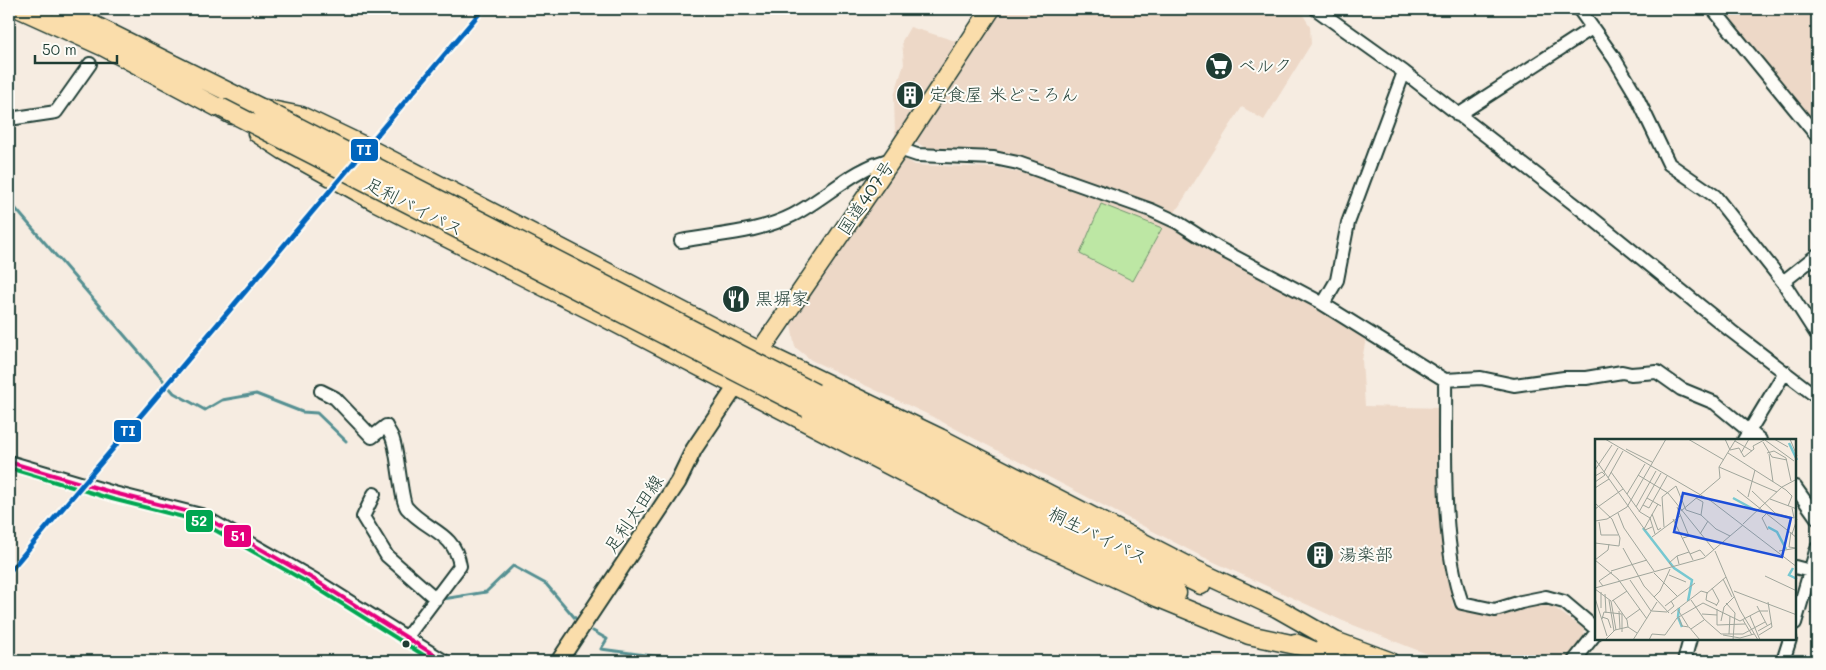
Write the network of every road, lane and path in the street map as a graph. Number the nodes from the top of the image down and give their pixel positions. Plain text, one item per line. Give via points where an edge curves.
1 (20, 9) edge
2 (61, 9) edge
3 (992, 9) edge
4 (1316, 9) edge
5 (1579, 9) edge
6 (1713, 9) edge
7 (1592, 28) junction
8 (108, 40) junction
9 (90, 64) dead end
10 (1404, 72) junction
11 (220, 107) junction
12 (261, 108) junction
13 (1458, 115) junction
14 (9, 119) edge
15 (1817, 136) edge
16 (895, 154) junction
17 (681, 241) dead end
18 (1817, 255) edge
19 (1783, 282) junction
20 (1323, 304) junction
21 (1817, 335) edge
22 (760, 351) junction
23 (1785, 372) junction
24 (1445, 380) junction
25 (737, 385) junction
26 (321, 391) dead end
27 (1817, 397) edge
28 (811, 401) junction
29 (1747, 436) edge
30 (9, 462) edge
31 (1796, 488) edge
32 (374, 494) dead end
33 (1817, 518) edge
34 (1817, 548) edge
35 (1796, 567) edge
36 (1810, 571) junction
37 (436, 599) junction
38 (1796, 620) edge
39 (1595, 628) edge
40 (1595, 634) edge
41 (406, 638) junction
42 (1690, 640) edge
43 (1790, 640) edge
44 (1335, 641) junction
45 (1305, 647) junction
46 (444, 661) edge
47 (559, 661) edge
48 (1338, 661) edge
49 (1389, 661) edge
50 (1574, 661) edge
51 (1684, 661) edge
52 (1783, 661) edge

1 - 8 highway, 足利バイパス
2 - 8 highway, 足利バイパス
3 - 16 highway, 国道407号
4 - 10 street
5 - 7 street
6 - 15 street
7 - 13 street
7 - 19 street via 1636,93 1669,164 1715,196
8 - 11 highway, 足利バイパス
8 - 12 highway, 足利バイパス
9 - 14 street via 56,112
10 - 13 street
10 - 20 street via 1348,223 1336,280
11 - 25 highway, bridge via 283,150 480,255
11 - 28 highway, 足利バイパス, bridge
12 - 22 highway, bridge via 301,116
12 - 28 highway, 足利バイパス, bridge
13 - 23 street
16 - 17 street via 794,215 773,224
16 - 20 street via 994,158 1077,182 1177,222 1218,248
16 - 22 highway, 国道407号
18 - 19 street
19 - 21 street
20 - 24 street
22 - 25 highway, 国道407号
22 - 44 highway via 940,438 1198,571 1277,608
23 - 27 street
23 - 29 street
24 - 29 street via 1481,378 1514,385 1622,372 1657,372 1681,389 1715,403
24 - 39 street via 1447,499 1452,565 1462,603 1495,610 1546,597 1564,602
25 - 45 highway via 1048,547 1249,635
25 - 47 main road, 足利太田線 via 694,449 678,482
26 - 37 street via 335,398 372,436 386,426 393,439 405,507 447,538 458,553 460,566
28 - 44 highway, 桐生バイパス via 1172,572
28 - 45 highway, 桐生バイパス via 1165,587
30 - 41 street via 201,514 316,580
31 - 33 street
32 - 37 street via 363,517 386,556
34 - 36 street
35 - 36 street
36 - 38 street
37 - 41 street
40 - 50 street
41 - 46 street
42 - 51 street
43 - 52 street
44 - 49 highway, 桐生バイパス
45 - 48 highway, 桐生バイパス

